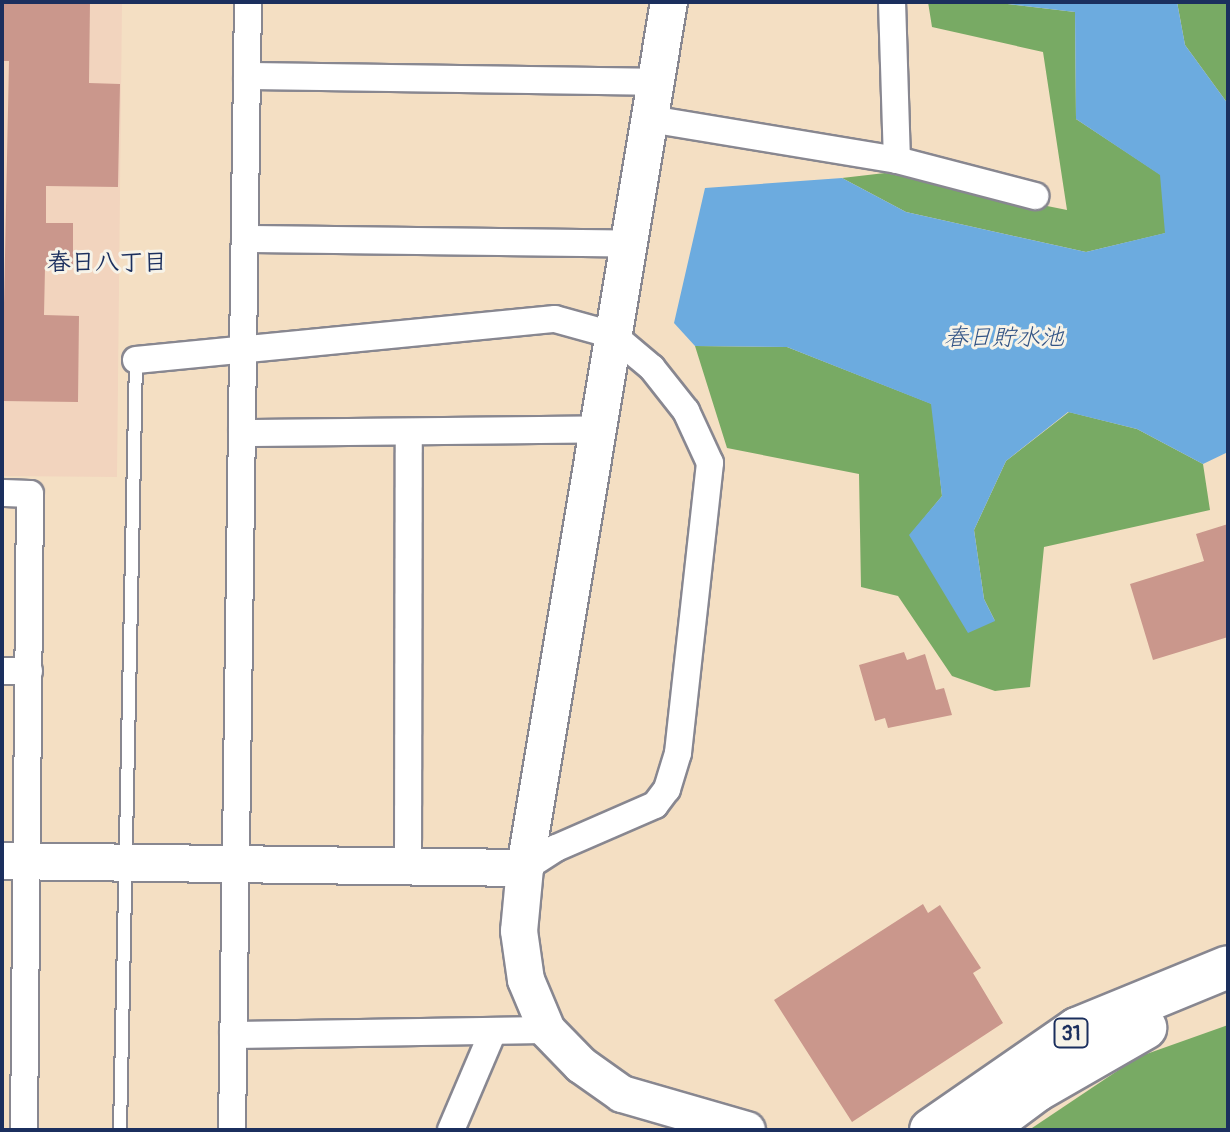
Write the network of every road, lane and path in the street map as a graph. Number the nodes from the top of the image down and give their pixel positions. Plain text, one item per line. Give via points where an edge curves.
1 (248, 2) edge
2 (669, 2) edge
3 (892, 2) edge
4 (247, 76) junction
5 (655, 82) junction
6 (650, 119) junction
7 (897, 160) junction
8 (1035, 196) dead end
9 (245, 239) junction
10 (630, 244) junction
11 (613, 335) junction
12 (244, 352) junction
13 (136, 360) joint
14 (598, 429) junction
15 (409, 432) junction
16 (242, 433) junction
17 (2, 493) edge
18 (2, 671) edge
19 (29, 671) junction
20 (14, 861) edge
21 (125, 862) junction
22 (236, 863) junction
23 (408, 865) junction
24 (525, 868) junction
25 (1228, 967) edge
26 (1228, 994) edge
27 (547, 1030) junction
28 (492, 1034) junction
29 (233, 1035) junction
30 (14, 1038) edge
31 (24, 1130) edge
32 (120, 1130) edge
33 (232, 1130) edge
34 (451, 1130) edge
35 (747, 1130) edge
36 (931, 1130) edge
37 (983, 1130) edge

1 - 4 street
2 - 5 street
3 - 7 street
4 - 5 street
4 - 9 street
5 - 6 street
6 - 7 street
6 - 10 street
7 - 8 street
9 - 10 street
9 - 12 street
10 - 11 street
11 - 12 street via 555,319
11 - 14 street
11 - 24 street via 652,368 686,411 710,463 678,753 667,789 655,805 556,848
12 - 13 street
12 - 16 street
13 - 21 lane
14 - 15 street
14 - 24 street
15 - 16 street
15 - 23 street
16 - 22 street
17 - 19 street via 30,494
18 - 19 street
19 - 20 street
20 - 21 street
20 - 30 street
21 - 22 street
21 - 32 lane
22 - 23 street
22 - 29 street
23 - 24 street
24 - 27 street via 521,944 526,980
25 - 36 main road, 31 via 1077,1029
26 - 37 main road, 31 via 1112,1043
27 - 28 street
27 - 35 street via 581,1065 622,1094
28 - 29 street
28 - 34 street
29 - 33 street
30 - 31 street

